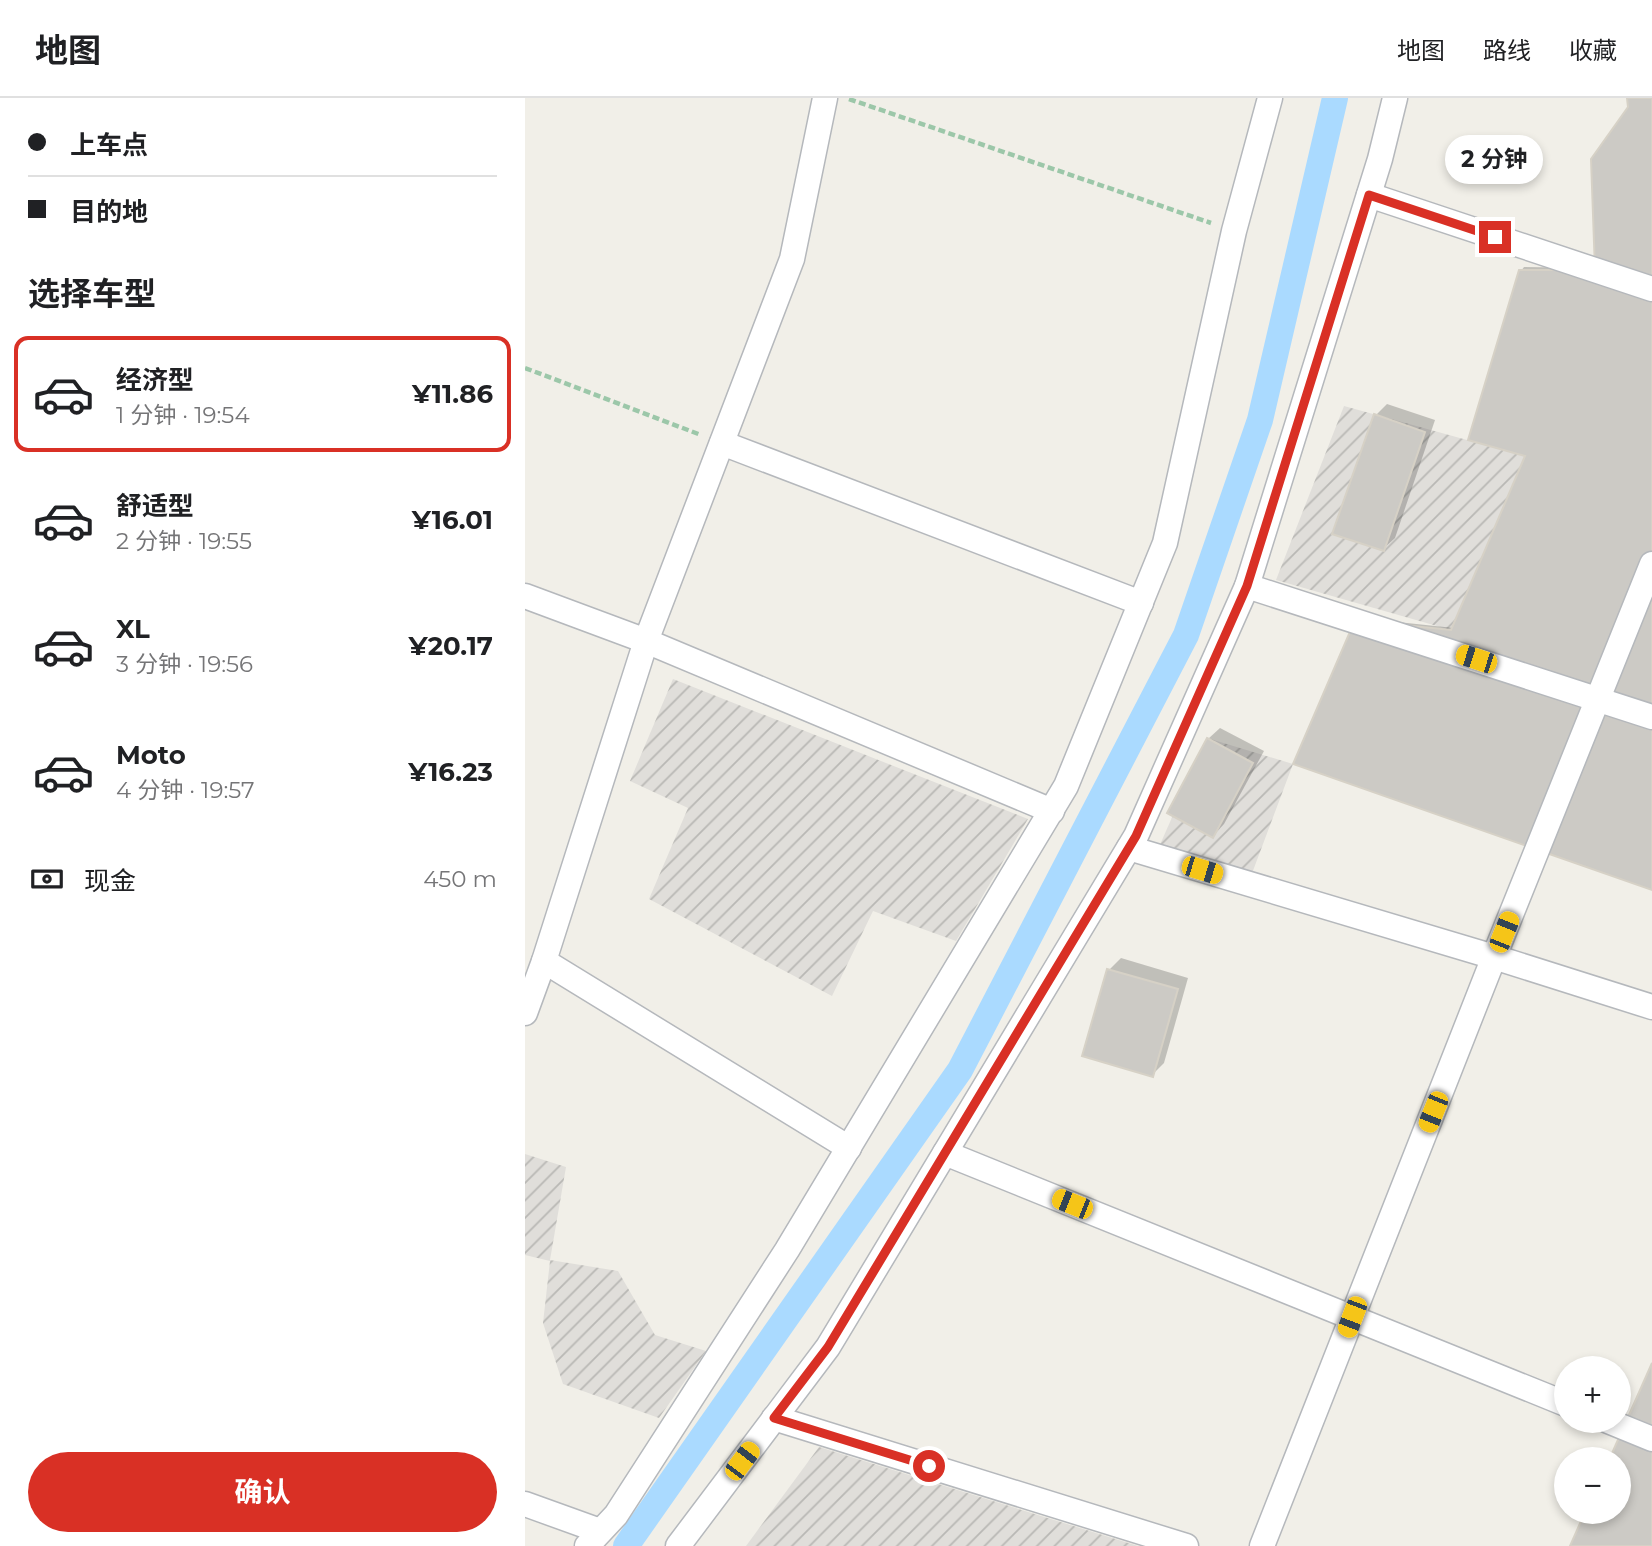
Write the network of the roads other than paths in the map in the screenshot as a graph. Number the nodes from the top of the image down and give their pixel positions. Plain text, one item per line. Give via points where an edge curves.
1 (825, 98) edge
2 (1270, 98) edge
3 (1395, 98) edge
4 (1369, 195) junction
5 (1652, 289) edge
6 (722, 443) junction
7 (1652, 564) edge
8 (1247, 586) junction
9 (525, 596) edge
10 (1141, 603) junction
11 (646, 641) junction
12 (1598, 698) junction
13 (1652, 717) edge
14 (1052, 811) junction
15 (1129, 848) junction
16 (1494, 957) junction
17 (544, 961) junction
18 (1652, 1007) edge
19 (525, 1013) edge
20 (849, 1148) junction
21 (945, 1153) junction
22 (1352, 1317) junction
23 (1554, 1399) edge
24 (774, 1418) junction
25 (1631, 1430) edge
26 (1652, 1439) edge
27 (525, 1504) edge
28 (594, 1539) edge
29 (678, 1546) edge
30 (1186, 1546) edge
31 (1262, 1546) edge

1 - 6 street via 792,259
2 - 10 street via 1234,231 1165,543
3 - 4 street
4 - 5 street
4 - 8 street
6 - 10 street
6 - 11 street
7 - 12 street
8 - 12 street
8 - 15 street
9 - 11 street
10 - 14 street
11 - 14 street
11 - 17 street
12 - 13 street
12 - 16 street
14 - 20 street
15 - 16 street
15 - 21 street
16 - 18 street
16 - 22 street
17 - 19 street
17 - 20 street
20 - 28 street via 615,1515
21 - 22 street
21 - 24 street via 828,1347
22 - 23 street
22 - 31 street
24 - 29 street
24 - 30 street
25 - 26 street
27 - 28 street

